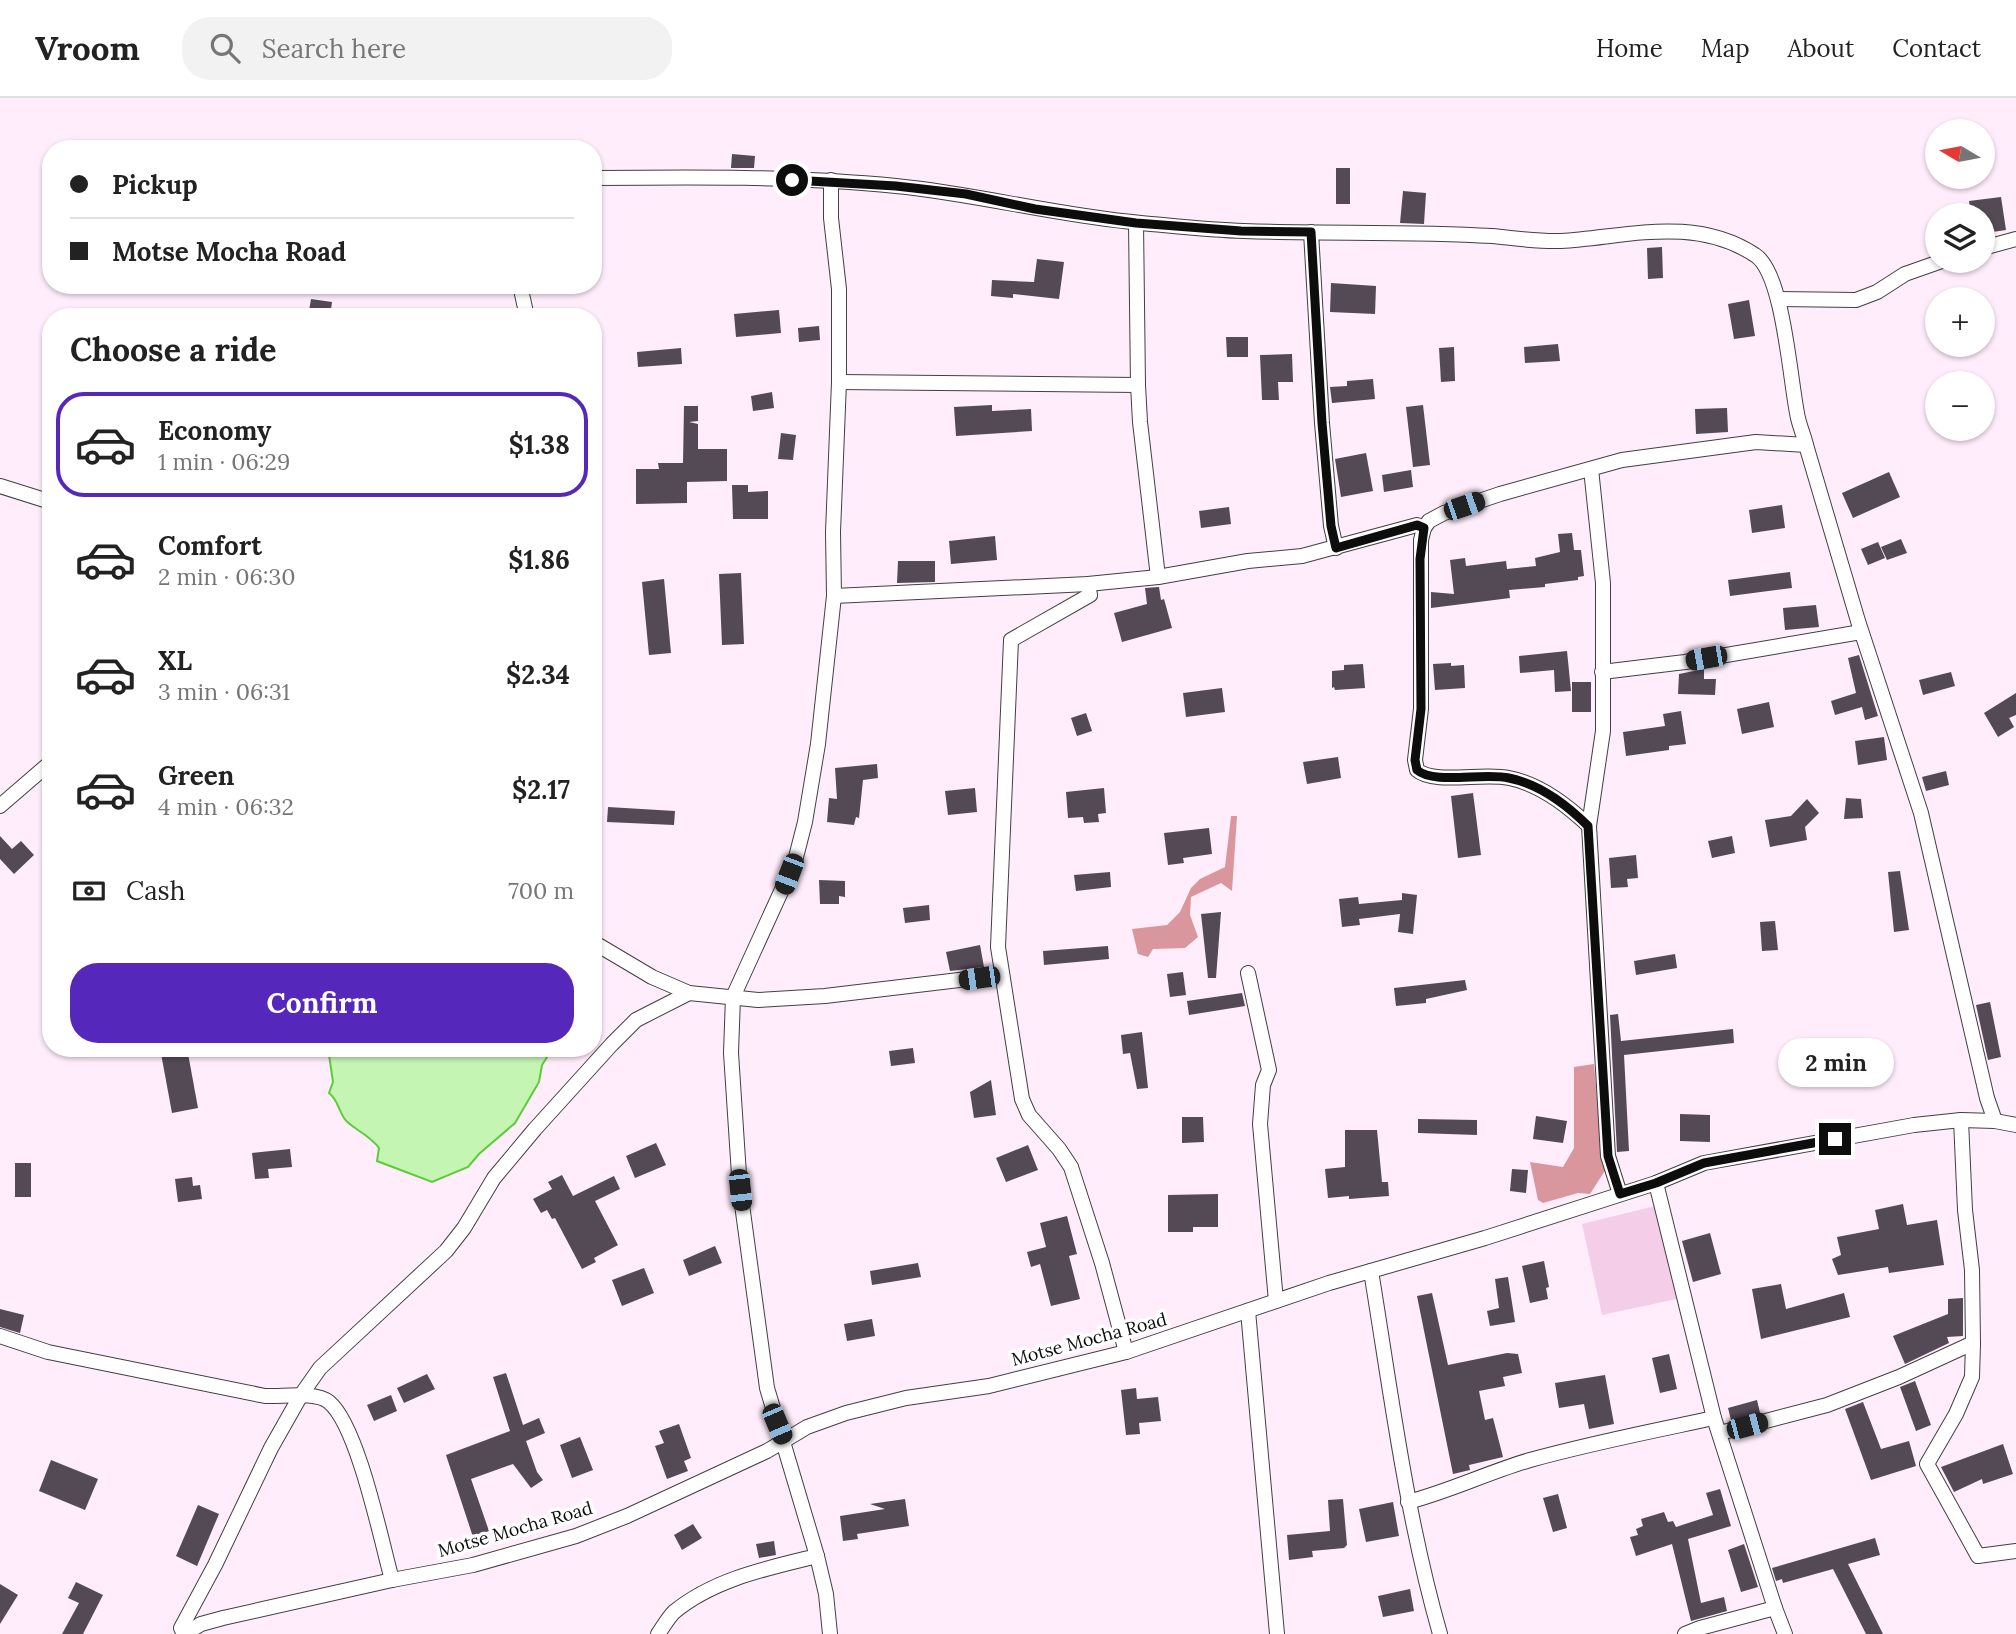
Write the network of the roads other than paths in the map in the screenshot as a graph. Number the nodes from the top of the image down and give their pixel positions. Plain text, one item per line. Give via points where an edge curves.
1 (602, 178) edge
2 (831, 180) junction
3 (1136, 223) junction
4 (1311, 232) junction
5 (2016, 239) edge
6 (1995, 245) edge
7 (1925, 267) edge
8 (1778, 299) junction
9 (839, 382) junction
10 (1139, 385) junction
11 (1806, 445) junction
12 (1591, 469) junction
13 (0, 486) edge
14 (42, 499) edge
15 (1424, 528) junction
16 (1336, 548) junction
17 (1158, 577) junction
18 (1088, 584) junction
19 (834, 596) junction
20 (1861, 632) junction
21 (1602, 672) junction
22 (42, 770) edge
23 (0, 806) edge
24 (1588, 826) junction
25 (602, 947) edge
26 (1248, 973) dead end
27 (1000, 975) junction
28 (689, 993) junction
29 (733, 997) junction
30 (602, 1055) edge
31 (600, 1057) edge
32 (1961, 1120) junction
33 (1995, 1121) junction
34 (2016, 1125) edge
35 (1656, 1183) junction
36 (1620, 1194) junction
37 (1371, 1271) junction
38 (1276, 1301) junction
39 (1248, 1311) junction
40 (0, 1336) edge
41 (1973, 1343) junction
42 (1126, 1352) junction
43 (301, 1395) junction
44 (1714, 1418) junction
45 (1720, 1433) junction
46 (784, 1441) junction
47 (1408, 1502) junction
48 (2016, 1551) edge
49 (817, 1556) junction
50 (393, 1580) junction
51 (1775, 1608) junction
52 (184, 1634) edge
53 (658, 1634) edge
54 (830, 1634) edge
55 (1278, 1634) edge
56 (1440, 1634) edge
57 (1685, 1634) edge
58 (1785, 1634) edge

1 - 2 street
2 - 3 street via 966,194
2 - 9 street via 839,289
3 - 4 street
3 - 10 street
4 - 8 street via 1426,232 1558,241 1659,230 1701,233 1759,256
4 - 16 street via 1322,423
5 - 6 street
7 - 8 street via 1856,300
8 - 11 street
9 - 10 street
9 - 19 street
10 - 17 street
11 - 12 street via 1756,442 1622,460
11 - 20 street
12 - 15 street via 1454,510
12 - 21 street via 1604,583
13 - 14 street
15 - 16 street via 1417,525
15 - 24 street via 1417,770 1448,778 1511,778 1559,801
16 - 17 street
17 - 18 street
18 - 19 street
18 - 27 street via 1090,595 1012,640 998,906
19 - 29 street via 817,755 802,835 784,888
20 - 21 street
20 - 33 street via 1921,813
21 - 24 street via 1602,731
22 - 23 street
24 - 36 street via 1608,1156
25 - 28 street via 652,978
26 - 38 street via 1269,1070 1260,1124
27 - 29 street via 825,996
27 - 42 street via 1022,1099 1029,1115 1071,1167
28 - 29 street
28 - 30 street via 636,1020
29 - 46 street via 733,1094 743,1217 767,1388
31 - 43 street via 494,1178 446,1251 320,1368
32 - 33 street, Motse Mocha Road
32 - 35 street, Motse Mocha Road via 1704,1163
32 - 41 street
33 - 34 street, Motse Mocha Road
35 - 36 street, Motse Mocha Road
35 - 44 street
36 - 37 street, Motse Mocha Road
37 - 38 street, Motse Mocha Road
37 - 47 street
38 - 39 street, Motse Mocha Road
39 - 42 street, Motse Mocha Road
39 - 55 street
40 - 43 street via 48,1352 265,1396
41 - 45 street via 1827,1405
41 - 48 street via 1972,1377 1927,1464 1978,1556
42 - 46 street, Motse Mocha Road via 989,1386 905,1398 846,1413
43 - 50 street via 328,1400 347,1424
43 - 52 street via 186,1615 181,1628
44 - 45 street
44 - 47 street via 1529,1460
45 - 51 street
46 - 49 street
46 - 50 street, Motse Mocha Road via 576,1536 472,1565
47 - 56 street
49 - 53 street via 750,1573 694,1597 672,1614
49 - 54 street
50 - 52 street, Motse Mocha Road via 223,1618
51 - 57 street
51 - 58 street

